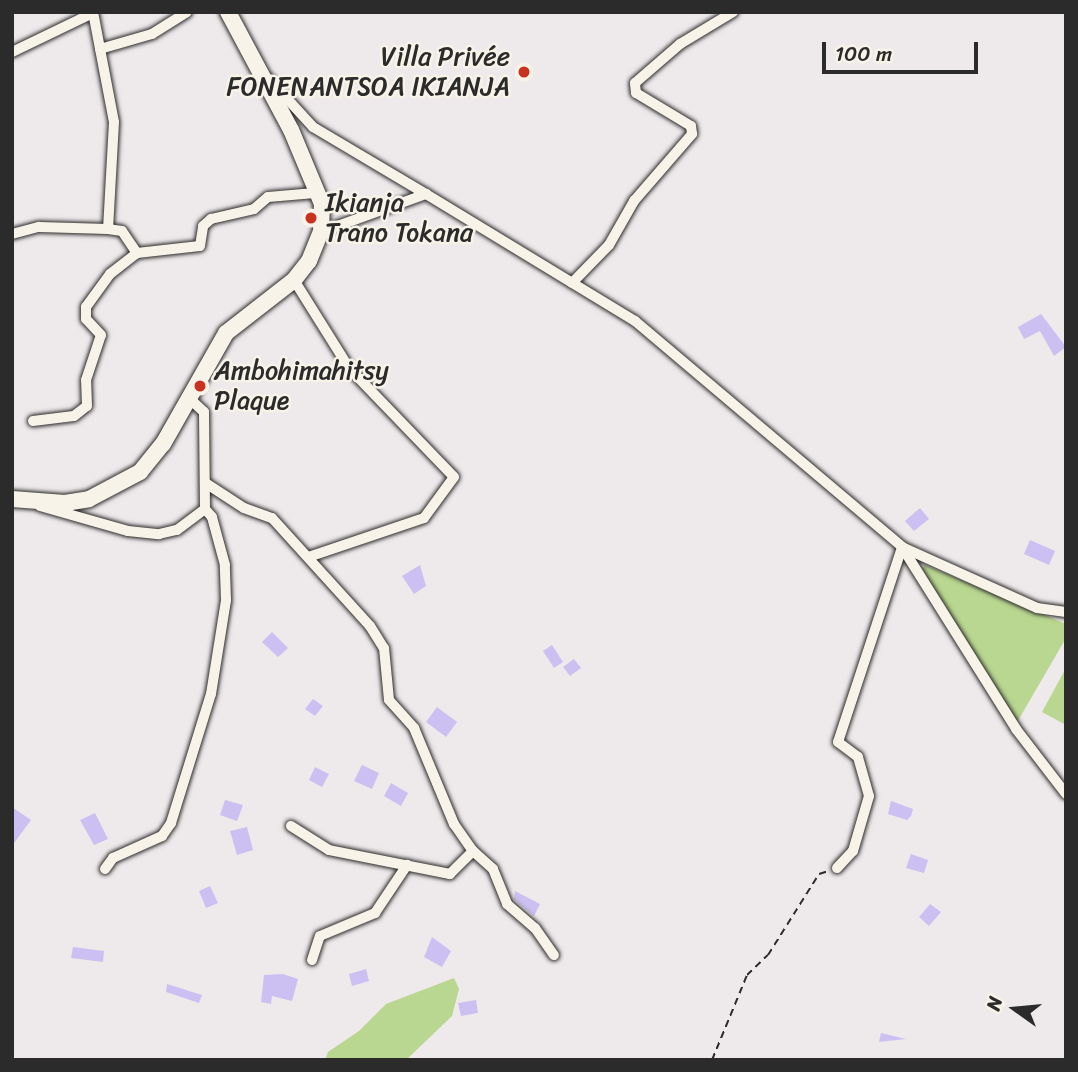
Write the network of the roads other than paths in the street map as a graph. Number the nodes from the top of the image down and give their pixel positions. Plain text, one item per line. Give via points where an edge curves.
1 (187, 12) edge
2 (228, 12) edge
3 (733, 12) edge
4 (93, 13) edge
5 (100, 49) junction
6 (12, 52) edge
7 (257, 67) junction
8 (315, 193) junction
9 (426, 194) junction
10 (108, 229) junction
11 (321, 232) junction
12 (12, 234) edge
13 (137, 253) junction
14 (294, 280) junction
15 (572, 283) junction
16 (188, 397) junction
17 (33, 421) dead end
18 (207, 484) junction
19 (14, 499) edge
20 (205, 509) junction
21 (902, 547) junction
22 (308, 557) junction
23 (1066, 612) edge
24 (1066, 794) edge
25 (291, 826) dead end
26 (473, 851) junction
27 (407, 865) junction
28 (837, 868) road end
29 (104, 869) dead end
30 (554, 955) dead end
31 (312, 960) dead end

1 - 5 street via 152,34
2 - 7 main road
3 - 15 street via 680,44 635,83 636,93 691,126 692,134 634,201 609,245
4 - 5 street
4 - 6 street
5 - 10 street via 114,122
7 - 8 main road via 291,130
7 - 9 street via 313,127
8 - 11 main road via 322,204
8 - 13 street via 268,197 254,209 211,219 203,226 200,246
9 - 11 street
9 - 15 street
10 - 12 street via 39,227
10 - 13 street via 122,230
11 - 14 main road via 309,261
13 - 17 street via 116,267 86,307 86,319 101,335 86,380 87,406 74,416
14 - 16 main road via 226,333
14 - 22 street via 349,368 454,477 424,518
15 - 21 street via 635,321
16 - 18 street via 204,412
16 - 19 main road via 163,444 140,472 111,490 65,503
18 - 20 street
18 - 22 street via 244,508 272,518
19 - 20 street via 128,531 159,534 177,530
20 - 29 street via 212,517 225,565 226,600 211,694 172,823 162,836 113,858
21 - 23 street via 1037,608
21 - 24 street via 1017,729
21 - 28 street via 838,742 858,757 869,796 853,851
22 - 26 street via 384,648 389,700 419,737 454,824
25 - 27 street via 329,850
26 - 27 street via 450,874
26 - 30 street via 493,869 507,904 535,928
27 - 31 street via 376,913 320,936

